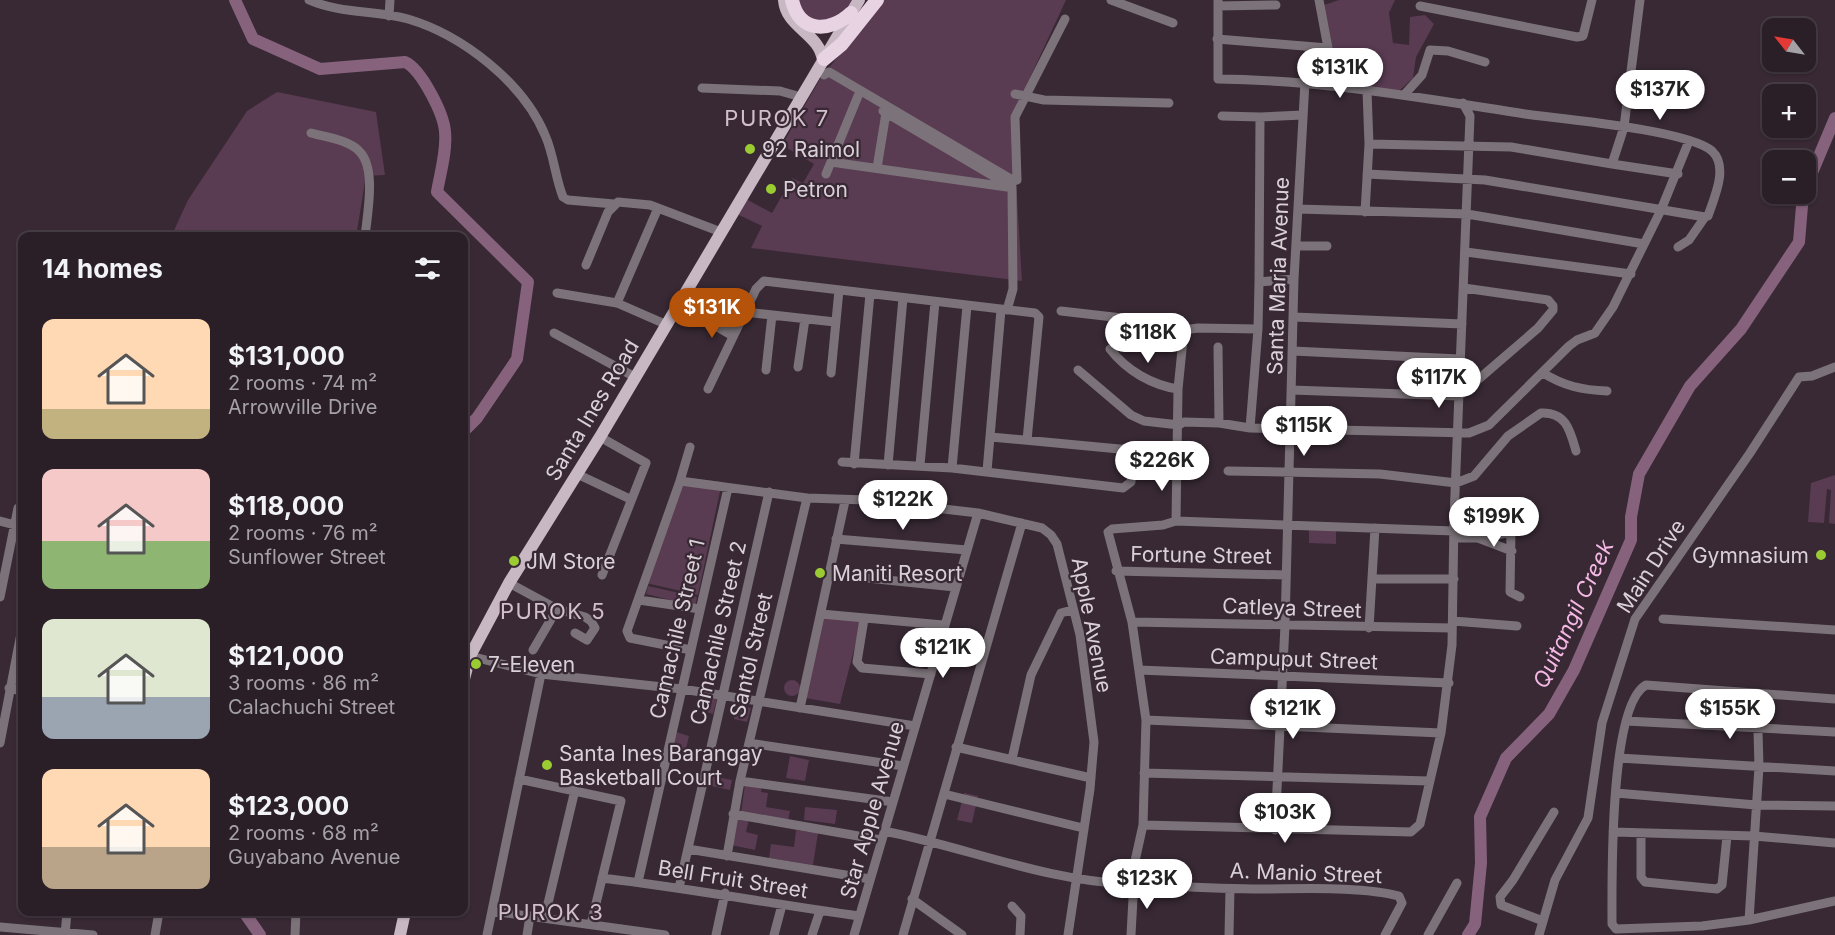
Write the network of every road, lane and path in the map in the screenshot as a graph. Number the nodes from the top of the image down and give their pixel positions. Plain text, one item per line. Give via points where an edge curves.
1 (309, 0) edge
2 (390, 0) edge
3 (784, 0) edge
4 (792, 0) edge
5 (859, 0) edge
6 (877, 0) edge
7 (1111, 0) edge
8 (1319, 0) edge
9 (1592, 0) edge
10 (1640, 0) edge
11 (1218, 3) edge
12 (1276, 5) dead end
13 (1420, 6) dead end
14 (851, 13) junction
15 (389, 16) junction
16 (1065, 19) dead end
17 (1173, 22) dead end
18 (1217, 39) junction
19 (1328, 48) junction
20 (1485, 62) dead end
21 (822, 66) junction
22 (1305, 82) junction
23 (1329, 84) junction
24 (702, 88) dead end
25 (1367, 91) junction
26 (1404, 95) junction
27 (858, 96) junction
28 (1019, 96) junction
29 (801, 97) junction
30 (1169, 103) dead end
31 (1463, 103) junction
32 (1481, 106) junction
33 (886, 113) junction
34 (1303, 115) junction
35 (1470, 116) junction
36 (1222, 117) dead end
37 (1260, 117) junction
38 (1624, 127) junction
39 (311, 133) dead end
40 (1689, 141) junction
41 (1369, 144) junction
42 (1468, 146) junction
43 (831, 162) junction
44 (1612, 164) junction
45 (877, 168) junction
46 (826, 174) dead end
47 (1367, 174) junction
48 (1678, 174) junction
49 (1467, 182) junction
50 (1012, 188) junction
51 (615, 204) junction
52 (658, 208) junction
53 (1298, 209) junction
54 (1661, 210) junction
55 (1365, 212) junction
56 (1467, 214) junction
57 (1705, 217) junction
58 (365, 232) edge
59 (721, 232) junction
60 (1644, 244) junction
61 (1296, 246) junction
62 (1327, 246) dead end
63 (1678, 248) dead end
64 (1466, 252) junction
65 (586, 265) dead end
66 (1631, 274) junction
67 (1294, 279) junction
68 (1259, 282) junction
69 (1464, 288) junction
70 (839, 290) junction
71 (557, 293) dead end
72 (870, 294) junction
73 (903, 298) junction
74 (680, 300) junction
75 (935, 302) junction
76 (617, 303) junction
77 (967, 306) junction
78 (1004, 310) junction
79 (1061, 311) dead end
80 (745, 312) junction
81 (772, 315) junction
82 (1294, 317) junction
83 (805, 319) junction
84 (836, 322) junction
85 (665, 324) junction
86 (1462, 324) junction
87 (1258, 329) junction
88 (1184, 330) junction
89 (735, 332) junction
90 (554, 333) dead end
91 (1218, 348) dead end
92 (1110, 349) dead end
93 (1293, 351) junction
94 (1459, 359) junction
95 (798, 367) dead end
96 (1835, 367) edge
97 (766, 370) dead end
98 (1078, 370) dead end
99 (831, 373) dead end
100 (1543, 373) junction
101 (635, 377) junction
102 (708, 389) dead end
103 (1178, 389) junction
104 (1292, 390) junction
105 (1607, 391) dead end
106 (1459, 396) junction
107 (1219, 423) junction
108 (1179, 425) junction
109 (1291, 427) junction
110 (1250, 428) junction
111 (1459, 431) junction
112 (600, 437) junction
113 (991, 437) junction
114 (1027, 440) junction
115 (690, 447) dead end
116 (1576, 451) dead end
117 (842, 462) dead end
118 (854, 464) junction
119 (888, 465) junction
120 (920, 465) junction
121 (952, 468) junction
122 (987, 471) junction
123 (1228, 471) dead end
124 (1290, 473) junction
125 (577, 474) junction
126 (680, 481) junction
127 (1456, 483) junction
128 (728, 488) junction
129 (769, 492) junction
130 (807, 498) junction
131 (630, 499) junction
132 (845, 501) junction
133 (18, 508) dead end
134 (978, 513) junction
135 (0, 521) edge
136 (1176, 521) junction
137 (1022, 523) junction
138 (15, 525) junction
139 (1287, 525) junction
140 (1375, 528) junction
141 (1454, 534) junction
142 (1479, 538) junction
143 (836, 539) junction
144 (967, 550) junction
145 (1512, 551) junction
146 (1116, 571) junction
147 (828, 574) junction
148 (2, 575) edge
149 (602, 575) dead end
150 (1286, 575) junction
151 (1373, 579) junction
152 (1454, 579) junction
153 (509, 583) junction
154 (955, 587) junction
155 (0, 597) edge
156 (1520, 597) dead end
157 (639, 600) junction
158 (557, 609) junction
159 (700, 609) junction
160 (1072, 610) junction
161 (821, 614) junction
162 (864, 619) junction
163 (1663, 619) dead end
164 (1132, 622) junction
165 (943, 625) junction
166 (1285, 625) junction
167 (1453, 625) junction
168 (1517, 626) dead end
169 (1369, 628) junction
170 (1835, 630) edge
171 (575, 633) dead end
172 (533, 650) dead end
173 (691, 650) junction
174 (468, 658) edge
175 (468, 660) edge
176 (18, 667) edge
177 (1139, 670) junction
178 (931, 674) junction
179 (541, 675) junction
180 (1282, 676) junction
181 (1449, 683) junction
182 (9, 688) junction
183 (682, 689) junction
184 (18, 690) edge
185 (1757, 695) junction
186 (721, 697) junction
187 (1835, 699) edge
188 (759, 702) junction
189 (800, 708) junction
190 (2, 714) edge
191 (1146, 720) junction
192 (1626, 722) junction
193 (915, 726) junction
194 (1279, 726) junction
195 (1759, 728) junction
196 (1835, 732) edge
197 (1441, 733) junction
198 (749, 742) junction
199 (0, 743) edge
200 (956, 747) junction
201 (1619, 758) junction
202 (1012, 759) junction
203 (903, 766) junction
204 (1759, 766) junction
205 (1835, 771) edge
206 (1144, 773) junction
207 (1277, 776) junction
208 (1091, 778) junction
209 (519, 779) junction
210 (740, 781) junction
211 (1429, 781) junction
212 (575, 790) junction
213 (1616, 793) junction
214 (944, 794) junction
215 (893, 802) junction
216 (1756, 805) junction
217 (1835, 806) edge
218 (1554, 812) dead end
219 (733, 814) junction
220 (1143, 825) junction
221 (1083, 828) junction
222 (1275, 830) junction
223 (1613, 832) junction
224 (1641, 833) junction
225 (883, 835) junction
226 (1727, 836) junction
227 (1754, 836) junction
228 (930, 840) junction
229 (1835, 843) edge
230 (688, 849) junction
231 (727, 856) junction
232 (602, 878) junction
233 (870, 879) junction
234 (1076, 879) junction
235 (638, 882) junction
236 (1457, 882) dead end
237 (1135, 884) junction
238 (679, 888) junction
239 (1230, 889) junction
240 (725, 893) junction
241 (912, 899) junction
242 (1835, 901) edge
243 (782, 905) junction
244 (1012, 906) dead end
245 (820, 910) junction
246 (492, 911) junction
247 (67, 916) edge
248 (158, 916) edge
249 (296, 916) edge
250 (404, 916) edge
251 (530, 916) junction
252 (545, 916) junction
253 (859, 916) junction
254 (1749, 920) junction
255 (1543, 921) junction
256 (588, 924) junction
257 (0, 927) edge
258 (65, 933) edge
259 (93, 935) edge
260 (155, 935) edge
261 (295, 935) edge
262 (400, 935) edge
263 (487, 935) edge
264 (527, 935) edge
265 (582, 935) edge
266 (665, 935) edge
267 (716, 935) edge
268 (774, 935) edge
269 (812, 935) edge
270 (854, 935) edge
271 (903, 935) edge
272 (962, 935) edge
273 (1020, 935) edge
274 (1068, 935) edge
275 (1131, 935) edge
276 (1229, 935) edge
277 (1385, 935) edge
278 (1428, 935) edge
279 (1539, 935) edge

1 - 15 street via 334,10
2 - 15 street
3 - 21 main road via 790,17 818,43
4 - 14 highway via 800,17 815,27 838,24
5 - 14 main road, Santa Ines Road
6 - 21 highway
7 - 17 street
8 - 19 street
9 - 13 street via 1586,32 1577,37
10 - 38 street
11 - 12 street
11 - 18 street
14 - 21 main road, Santa Ines Road
15 - 51 street via 448,35 502,76 544,131 563,197
16 - 28 street
18 - 19 street
18 - 22 street via 1218,79
19 - 23 street
20 - 26 street via 1430,50 1422,75
21 - 27 street
21 - 28 street via 1014,181
21 - 29 main road, Santa Ines Road
22 - 23 street
22 - 34 street, Santa Maria Avenue
23 - 25 street
24 - 29 street via 780,91
25 - 26 street
25 - 41 street
26 - 31 street
27 - 33 street
27 - 43 street
28 - 30 street
29 - 59 main road, Santa Ines Road
31 - 32 street
31 - 35 street
32 - 35 street
32 - 38 street
33 - 45 street
33 - 50 street
34 - 37 street
34 - 53 street, Santa Maria Avenue
35 - 42 street
36 - 37 street
37 - 68 street
38 - 40 street
38 - 44 street
39 - 58 street via 350,145 364,158 369,186
40 - 48 street
40 - 57 street via 1712,151 1719,167 1716,191
41 - 42 street
41 - 47 street
42 - 44 street via 1511,147
42 - 49 street
43 - 45 street
43 - 46 street
44 - 48 street
45 - 50 street
47 - 49 street
47 - 55 street
48 - 54 street
49 - 54 street via 1485,180
49 - 56 street
50 - 78 street via 1014,289
51 - 52 street via 636,202
51 - 65 street
52 - 59 street
52 - 76 street
53 - 55 street
53 - 61 street, Santa Maria Avenue
54 - 57 street
54 - 60 street
55 - 56 street
56 - 60 street
56 - 64 street
57 - 63 street via 1689,240
59 - 74 main road, Santa Ines Road
60 - 66 street
61 - 62 street
61 - 67 street, Santa Maria Avenue
64 - 66 street
64 - 69 street
66 - 100 street via 1595,333 1577,340
67 - 68 street
67 - 82 street, Santa Maria Avenue
68 - 87 street
69 - 86 street
69 - 106 street via 1548,300 1553,310 1538,328
70 - 72 street
70 - 80 street via 764,280
70 - 84 street
71 - 76 street
72 - 73 street
72 - 118 street
73 - 75 street
73 - 119 street
74 - 85 main road, Santa Ines Road
74 - 89 street
75 - 77 street
75 - 120 street
76 - 85 street
77 - 78 street
77 - 121 street
78 - 113 street
78 - 114 street via 1035,313 1039,317
79 - 88 street via 1148,321
80 - 81 street
80 - 89 street
81 - 83 street
81 - 97 street
82 - 86 street
82 - 93 street, Santa Maria Avenue
83 - 84 street
83 - 95 street
84 - 99 street
85 - 101 main road, Santa Ines Road
86 - 94 street
87 - 88 street
87 - 110 street
88 - 103 street
89 - 102 street
90 - 101 street
91 - 107 street
92 - 103 street via 1122,363 1156,385
93 - 94 street
93 - 104 street, Santa Maria Avenue
94 - 106 street
96 - 255 street, Main Drive via 1799,377 1635,619 1602,723 1588,818 1555,880
98 - 108 street via 1131,416
100 - 105 street via 1581,390
100 - 111 street via 1489,425 1469,433
101 - 112 main road, Santa Ines Road
103 - 108 street
104 - 106 street
104 - 109 street, Santa Maria Avenue
106 - 111 street
107 - 108 street
107 - 110 street
108 - 136 street
109 - 110 street
109 - 111 street
109 - 124 street, Santa Maria Avenue
111 - 127 street
112 - 125 main road, Santa Ines Road
112 - 131 street via 646,463
113 - 114 street
113 - 122 street
114 - 122 street via 1130,450 1134,452 1131,482 1124,488
115 - 126 street
116 - 127 street via 1561,416 1541,413 1508,436 1474,476
117 - 118 street
118 - 119 street
119 - 120 street
120 - 121 street
121 - 122 street
123 - 124 street
124 - 127 street via 1380,474
124 - 139 street, Santa Maria Avenue
125 - 131 street
125 - 153 main road, Santa Ines Road
126 - 128 street, Apple Avenue
126 - 157 street
127 - 141 street
128 - 129 street, Apple Avenue
128 - 159 street, Camachile Street 1
129 - 130 street, Apple Avenue
129 - 186 street, Camachile Street 2
130 - 132 street, Apple Avenue
130 - 188 street, Santol Street
131 - 149 street
132 - 134 street, Apple Avenue
132 - 143 street
133 - 138 street
134 - 137 street, Apple Avenue
134 - 144 street, Star Apple Avenue
135 - 138 street
136 - 139 street
136 - 146 street via 1108,532
137 - 160 street, Apple Avenue via 1041,528 1055,540
137 - 200 street
138 - 148 street
139 - 140 street
139 - 150 street, Santa Maria Avenue
140 - 141 street
140 - 151 street
141 - 142 street
141 - 152 street
142 - 145 street
142 - 145 street via 1511,532
143 - 144 street
143 - 147 street
144 - 154 street, Star Apple Avenue
145 - 156 street via 1510,592
146 - 150 street, Fortune Street
146 - 164 street
147 - 154 street
147 - 161 street
148 - 155 street
150 - 166 street, Santa Maria Avenue
151 - 152 street
151 - 169 street
152 - 167 street
153 - 158 street
153 - 174 main road, Santa Ines Road
154 - 165 street, Star Apple Avenue
157 - 159 street
157 - 173 street via 628,636
158 - 171 street via 591,621 595,627 587,640
158 - 172 street
159 - 173 street, Camachile Street 1
160 - 202 street via 1061,613 1030,675
160 - 208 street, Apple Avenue via 1080,635 1094,742
161 - 162 street
161 - 189 street
162 - 165 street
162 - 178 street via 857,662 862,668
163 - 170 street
164 - 166 street, Catleya Street
164 - 177 street
165 - 178 street, Star Apple Avenue
166 - 169 street, Catleya Street
166 - 180 street, Santa Maria Avenue
167 - 168 street, Catleya Street
167 - 169 street, Catleya Street
167 - 181 street
173 - 183 street, Camachile Street 1
175 - 179 street
176 - 182 street
177 - 180 street, Campuput Street
177 - 191 street
178 - 193 street, Star Apple Avenue
179 - 183 street
179 - 209 street
180 - 181 street, Campuput Street
180 - 194 street, Santa Maria Avenue
181 - 197 street
182 - 184 street
182 - 190 street
183 - 186 street
183 - 235 street, Camachile Street 1
185 - 187 street
185 - 192 street via 1646,685 1636,692
185 - 195 street
186 - 188 street
186 - 230 street, Camachile Street 2
188 - 189 street
188 - 198 street, Santol Street
189 - 193 street
190 - 199 street
191 - 194 street
191 - 206 street
192 - 195 street
192 - 201 street
193 - 203 street, Star Apple Avenue
194 - 197 street
194 - 207 street, Santa Maria Avenue
195 - 196 street
195 - 204 street
197 - 211 street
198 - 203 street
198 - 210 street, Santol Street
200 - 202 street
200 - 214 street
201 - 204 street
201 - 213 street
202 - 208 street
203 - 215 street, Star Apple Avenue
204 - 205 street
204 - 216 street
206 - 207 street
206 - 220 street
207 - 211 street
207 - 222 street, Santa Maria Avenue
208 - 221 street, Apple Avenue
209 - 212 street
209 - 246 street
210 - 215 street
210 - 219 street, Santol Street
211 - 222 street via 1422,818 1411,832
212 - 232 street via 621,801
212 - 252 street
213 - 216 street
213 - 223 street
214 - 221 street
214 - 228 street
215 - 225 street, Star Apple Avenue
216 - 217 street
216 - 227 street
218 - 255 street via 1500,897 1501,905
219 - 225 street, A. Manio Street
219 - 231 street, Santol Street
220 - 222 street
220 - 237 street
221 - 234 street, Apple Avenue
223 - 224 street
223 - 254 street via 1613,927 1702,926
224 - 226 street
224 - 226 street via 1641,877 1645,882 1718,889 1722,885
225 - 228 street, A. Manio Street
225 - 233 street, Star Apple Avenue
226 - 227 street
227 - 229 street
227 - 254 street
228 - 234 street, A. Manio Street
228 - 241 street
230 - 231 street
230 - 238 street, Camachile Street 2
231 - 233 street
232 - 235 street, Bell Fruit Street
232 - 256 street
233 - 253 street, Star Apple Avenue
234 - 237 street, A. Manio Street
234 - 274 street, Apple Avenue
235 - 238 street, Bell Fruit Street
236 - 278 street
237 - 239 street, A. Manio Street
237 - 275 street
238 - 240 street, Bell Fruit Street
239 - 276 street
239 - 277 street, A. Manio Street via 1393,894 1402,903
240 - 243 street, Bell Fruit Street
240 - 267 street
241 - 271 street
241 - 272 street
242 - 254 street
243 - 245 street, Bell Fruit Street
243 - 268 street
244 - 273 street via 1021,916
245 - 253 street, Bell Fruit Street
245 - 269 street
246 - 251 street
246 - 263 street
247 - 258 street
248 - 260 street
249 - 261 street
250 - 262 main road
251 - 252 street
251 - 264 street
252 - 256 street
253 - 270 street, Star Apple Avenue
255 - 279 street, Main Drive
256 - 265 street
256 - 266 street
257 - 258 street
258 - 259 street

